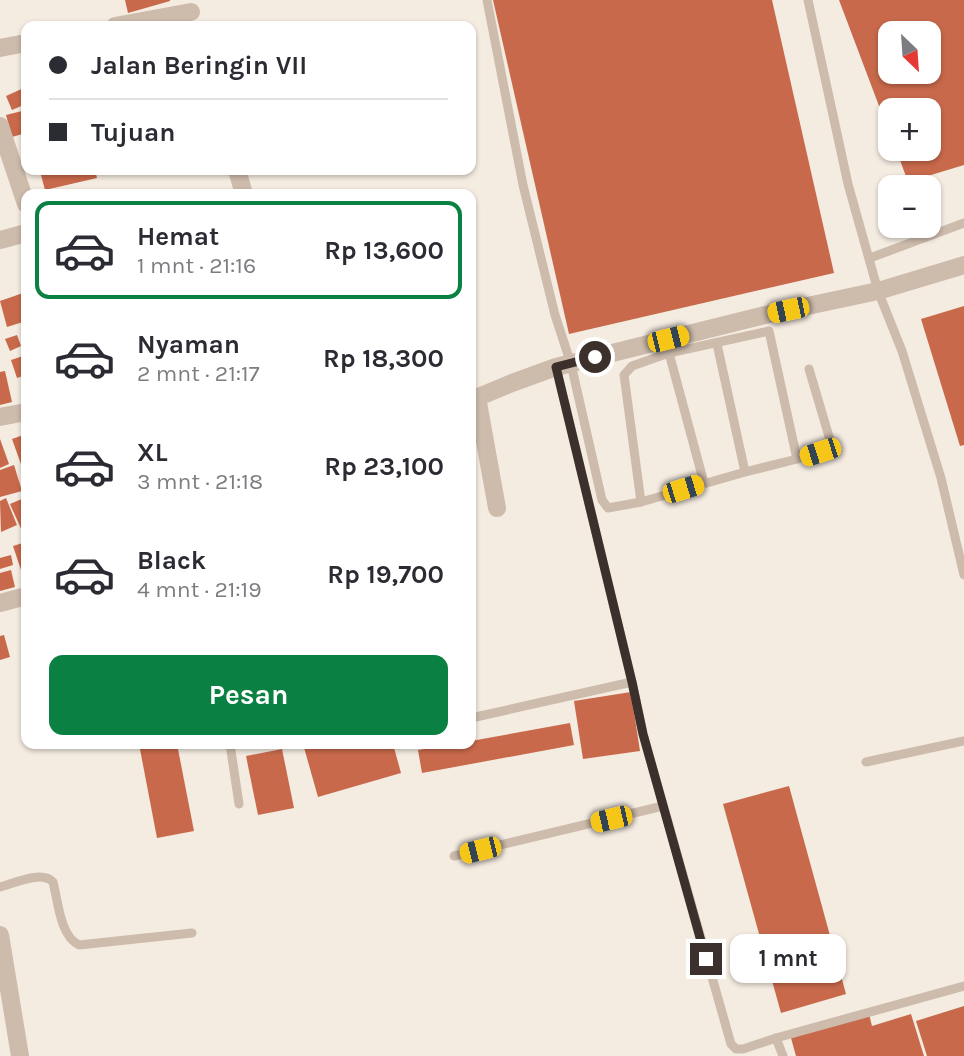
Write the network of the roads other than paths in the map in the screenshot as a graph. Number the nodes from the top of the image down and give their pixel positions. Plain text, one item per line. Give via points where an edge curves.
1 (487, 0) edge
2 (808, 0) edge
3 (191, 13) edge
4 (144, 21) edge
5 (21, 44) edge
6 (0, 48) edge
7 (0, 126) edge
8 (18, 149) edge
9 (21, 170) edge
10 (964, 223) edge
11 (21, 234) edge
12 (0, 240) edge
13 (870, 257) junction
14 (964, 265) edge
15 (878, 291) junction
16 (767, 323) junction
17 (717, 344) junction
18 (669, 353) junction
19 (563, 365) junction
20 (809, 369) dead end
21 (476, 398) edge
22 (476, 408) edge
23 (21, 413) edge
24 (0, 417) edge
25 (797, 459) junction
26 (745, 472) junction
27 (704, 483) junction
28 (641, 502) junction
29 (497, 508) dead end
30 (964, 575) edge
31 (21, 597) edge
32 (0, 603) edge
33 (632, 682) junction
34 (476, 717) edge
35 (964, 741) edge
36 (231, 749) edge
37 (866, 762) dead end
38 (239, 804) dead end
39 (663, 806) junction
40 (454, 856) dead end
41 (0, 887) edge
42 (192, 933) dead end
43 (0, 935) edge
44 (964, 986) edge
45 (776, 1038) junction
46 (20, 1056) edge
47 (783, 1056) edge

1 - 19 lane
2 - 13 lane via 848,184
3 - 4 street
5 - 6 street
7 - 8 street
8 - 9 street
10 - 13 lane
11 - 12 street
13 - 15 lane
14 - 15 street
15 - 16 street
15 - 30 lane via 902,351 941,478
16 - 17 lane
16 - 19 street
16 - 25 lane
17 - 18 lane
17 - 26 lane
18 - 27 lane
18 - 28 lane via 632,366 624,375
19 - 21 street
19 - 28 lane via 602,500 611,509
19 - 33 lane
20 - 25 lane via 830,440 820,452
22 - 29 street
23 - 24 street
25 - 26 lane
26 - 27 lane
27 - 28 lane
31 - 32 street
33 - 34 lane
33 - 39 lane
35 - 37 lane
36 - 38 lane
39 - 40 lane
39 - 45 lane via 731,1044 743,1049
41 - 42 lane via 41,876 50,878 66,931 79,945
43 - 46 street
44 - 45 lane
45 - 47 lane

